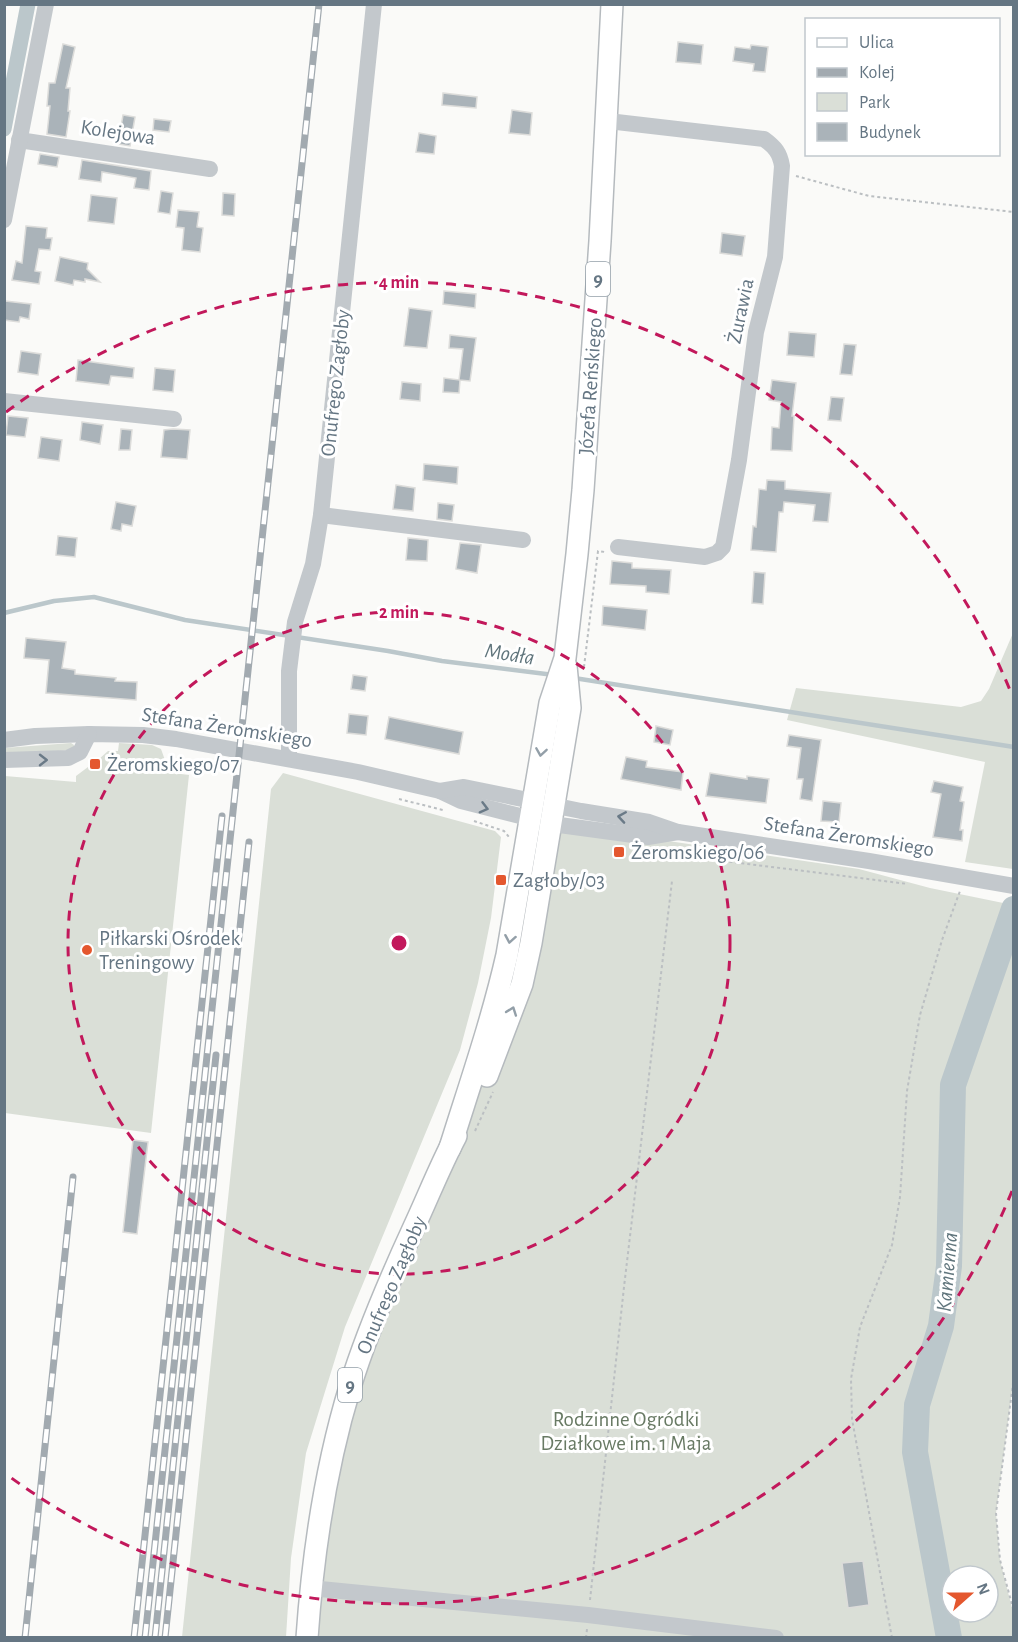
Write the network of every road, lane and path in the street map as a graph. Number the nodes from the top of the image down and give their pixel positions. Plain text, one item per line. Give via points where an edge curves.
1 (46, 4) edge
2 (374, 4) edge
3 (612, 4) edge
4 (608, 121) junction
5 (19, 140) junction
6 (210, 169) dead end
7 (781, 174) junction
8 (1014, 212) edge
9 (4, 220) edge
10 (4, 401) edge
11 (174, 419) dead end
12 (321, 515) junction
13 (523, 540) dead end
14 (618, 547) joint
15 (575, 658) junction
16 (89, 734) junction
17 (4, 740) edge
18 (289, 759) junction
19 (4, 760) edge
20 (393, 797) dead end
21 (532, 810) junction
22 (445, 811) dead end
23 (553, 815) junction
24 (467, 819) dead end
25 (511, 845) dead end
26 (643, 851) dead end
27 (672, 881) dead end
28 (909, 884) dead end
29 (969, 884) junction
30 (1014, 886) edge
31 (497, 1083) dead end
32 (473, 1134) dead end
33 (450, 1148) junction
34 (1014, 1376) edge
35 (310, 1588) junction
36 (1014, 1612) edge
37 (588, 1615) junction
38 (307, 1638) edge
39 (586, 1638) edge
40 (776, 1638) edge
41 (892, 1638) edge

1 - 5 street
2 - 12 street, Onufrego Zagłoby
3 - 4 main road, Józefa Reńskiego / 9
4 - 7 street, Żurawia via 764,140 775,147 780,157
4 - 15 main road, Józefa Reńskiego / 9
5 - 6 street, Kolejowa
5 - 9 street
7 - 8 path via 869,196
7 - 14 street, Żurawia via 775,257 756,332 723,547 705,557
10 - 11 street
12 - 13 street
12 - 18 street, Onufrego Zagłoby via 291,652
14 - 15 path via 613,552 598,551
15 -> 21 main road, Józefa Reńskiego / 9 via 550,703
15 - 23 main road, Józefa Reńskiego / 9
16 - 17 street, Stefana Żeromskiego
16 - 18 street, Stefana Żeromskiego via 176,739
19 -> 16 street via 68,758 80,752
18 - 21 street, Stefana Żeromskiego via 440,791 464,787
20 - 22 path
21 - 23 street, Stefana Żeromskiego
21 -> 33 main road, Onufrego Zagłoby / 9 via 498,994
23 - 29 street, Stefana Żeromskiego via 648,837 678,832 858,859
33 -> 23 main road, Onufrego Zagłoby / 9 via 491,1066 522,984
24 - 25 path via 504,831
26 - 28 path
27 - 37 path
29 - 30 street, Stefana Żeromskiego
29 - 41 path via 942,940 920,1014 907,1091 900,1197 892,1245 860,1327 851,1379 852,1419
31 - 32 path
33 - 35 main road, Onufrego Zagłoby / 9 via 381,1299 350,1386 324,1495
34 - 36 path via 996,1513 1000,1560
35 - 37 street
35 - 38 main road, Onufrego Zagłoby / 9
37 - 39 path
37 - 40 street

